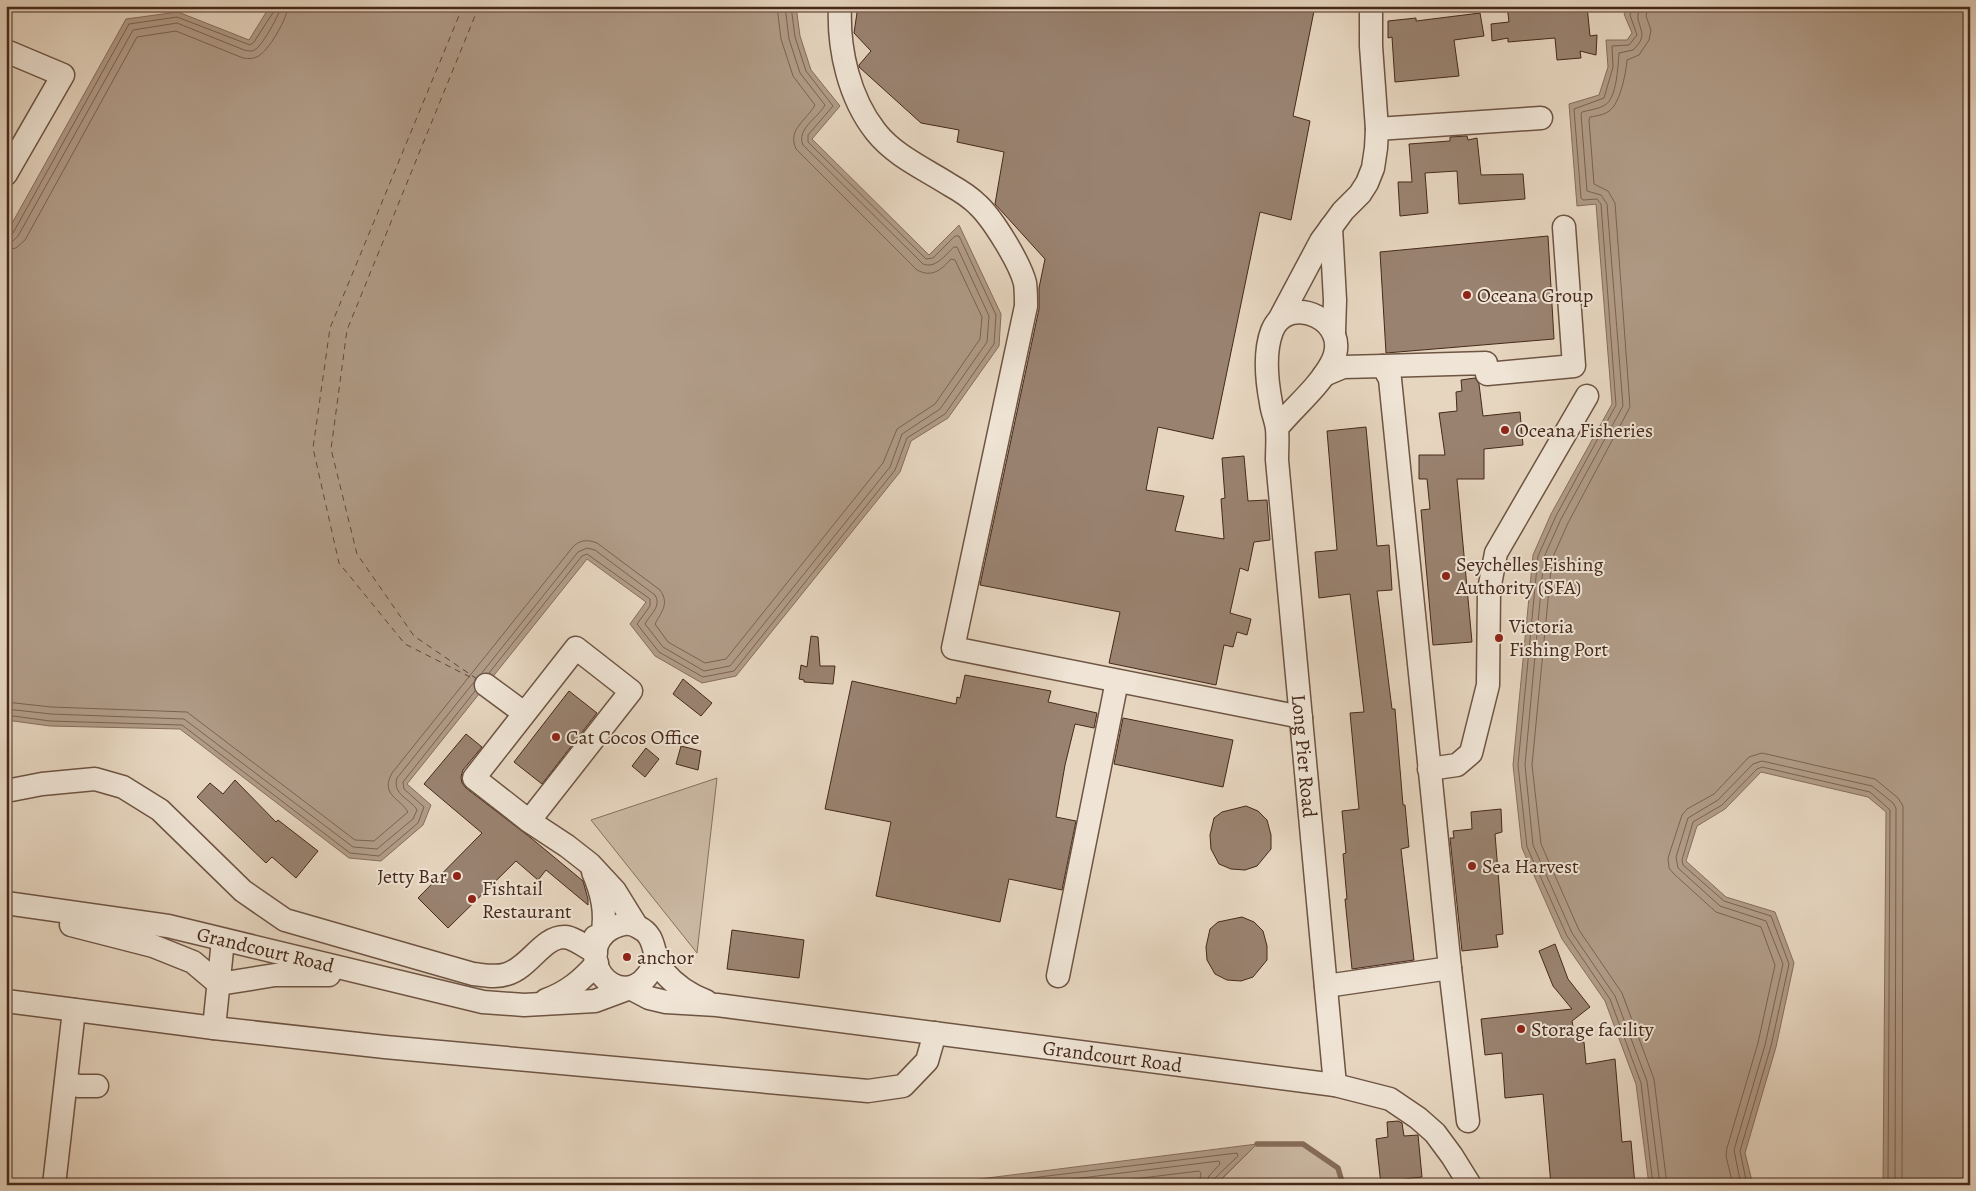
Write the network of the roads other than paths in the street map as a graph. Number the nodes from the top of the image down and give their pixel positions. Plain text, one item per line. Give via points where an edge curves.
1 (840, 6) edge
2 (1371, 7) edge
3 (6, 51) edge
4 (1541, 118) dead end
5 (1376, 129) junction
6 (6, 174) edge
7 (1330, 227) junction
8 (1564, 227) dead end
9 (1279, 320) junction
10 (1334, 332) junction
11 (1383, 366) junction
12 (1324, 375) junction
13 (1587, 396) dead end
14 (1277, 428) junction
15 (1117, 680) junction
16 (486, 685) dead end
17 (524, 713) junction
18 (1301, 717) junction
19 (1429, 770) junction
20 (6, 791) edge
21 (529, 821) junction
22 (590, 864) junction
23 (6, 903) edge
24 (40, 908) junction
25 (636, 925) junction
26 (224, 940) junction
27 (599, 951) junction
28 (656, 959) junction
29 (1450, 968) junction
30 (369, 976) junction
31 (1058, 976) dead end
32 (219, 984) junction
33 (1326, 986) junction
34 (630, 988) junction
35 (6, 1001) edge
36 (524, 1005) junction
37 (717, 1005) junction
38 (74, 1010) junction
39 (214, 1028) junction
40 (935, 1033) junction
41 (66, 1083) junction
42 (1335, 1085) junction
43 (97, 1086) dead end
44 (1468, 1121) dead end
45 (54, 1185) edge
46 (1470, 1185) edge

1 - 15 street via 847,70 857,101 876,133 904,157 978,205 1014,257 1025,282 1026,306 953,648
2 - 5 street, Long Pier Road
3 - 6 street via 63,75
4 - 5 street
5 - 7 street, Long Pier Road via 1376,148 1368,183
7 - 9 street, Long Pier Road
7 - 10 street
8 - 11 street via 1574,366 1487,374 1486,363
9 - 10 street via 1297,313 1314,315 1327,322
9 - 14 street, Long Pier Road via 1272,331 1268,357 1270,402
10 - 12 street via 1337,342 1335,354
11 - 12 street via 1343,368
11 - 19 street via 1390,379 1393,397
12 - 14 street
13 - 19 street via 1496,553 1489,590 1488,685 1471,753 1457,765
14 - 18 street, Long Pier Road via 1277,460
15 - 18 street
15 - 31 street
16 - 17 street
17 - 21 street via 474,778
17 - 21 street via 576,648 631,691
18 - 33 street, Long Pier Road
19 - 29 street
20 - 27 street via 95,779 123,787 160,810 244,891 285,920 473,974 506,975 527,964 546,944 565,937
21 - 22 street
22 - 25 street via 615,891
22 - 27 street via 605,909
23 - 24 street, Grandcourt Road
24 - 26 street, Grandcourt Road via 168,926
24 - 32 street via 73,926 153,946 193,962
25 - 27 street via 612,928
25 - 28 street via 652,938
26 - 30 street, Grandcourt Road
26 - 32 street
27 - 34 street via 599,973 617,987
27 - 36 street via 582,981 557,996
28 - 34 street via 649,976
28 - 37 street via 684,990
29 - 33 street
29 - 44 street
30 - 32 street via 276,975
30 - 36 street, Grandcourt Road via 483,1002
32 - 39 street
33 - 42 street, Long Pier Road
34 - 36 street via 595,1001
34 - 37 street via 657,1000
35 - 38 street
37 - 40 street, Grandcourt Road
38 - 39 street
38 - 41 street
39 - 40 street via 385,1048 868,1091 903,1086 927,1061
40 - 42 street, Grandcourt Road
41 - 43 street
41 - 45 street
42 - 46 street, Grandcourt Road via 1390,1099 1418,1118 1435,1133

